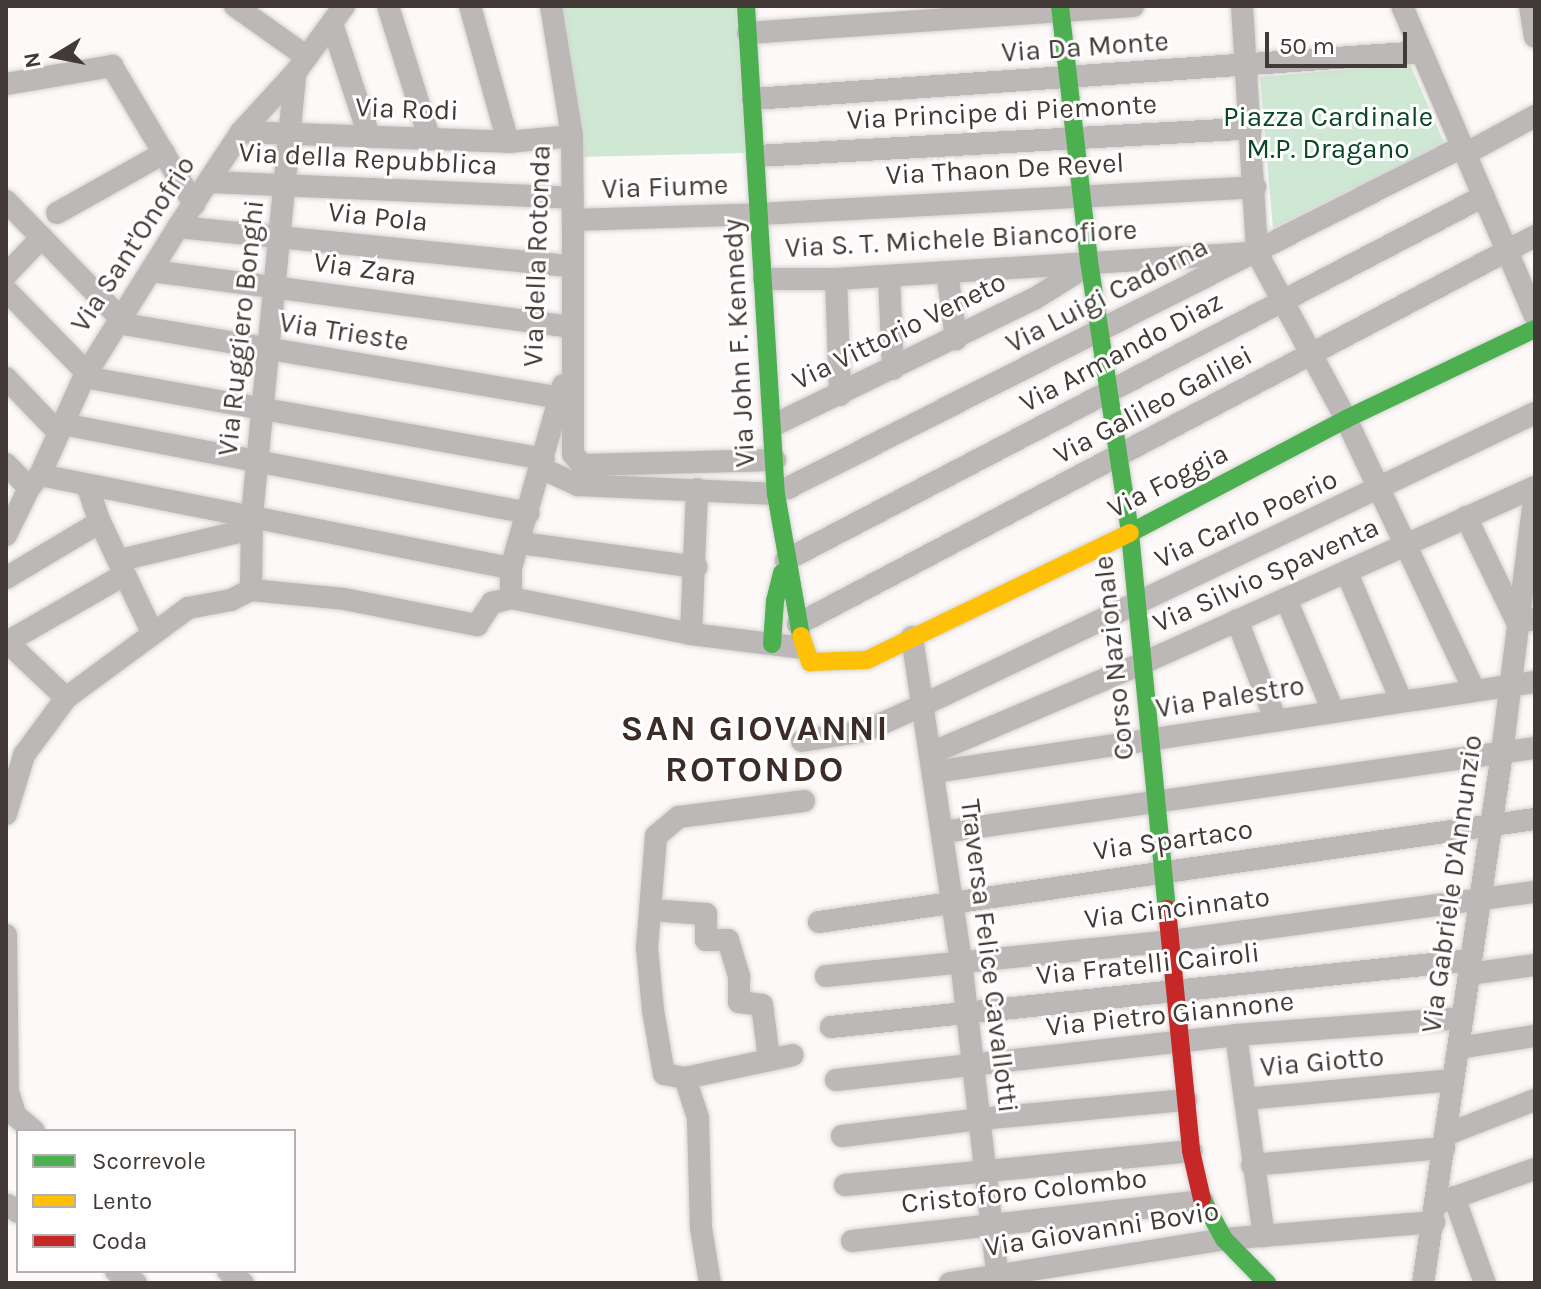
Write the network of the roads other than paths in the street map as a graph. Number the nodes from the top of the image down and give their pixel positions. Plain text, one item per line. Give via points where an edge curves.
1 (235, 6) edge
2 (388, 6) edge
3 (470, 6) edge
4 (551, 6) edge
5 (746, 6) edge
6 (1122, 6) edge
7 (1242, 6) edge
8 (1402, 6) edge
9 (1530, 6) edge
10 (1060, 8) edge
11 (338, 15) edge
12 (748, 33) junction
13 (1535, 37) edge
14 (1421, 52) junction
15 (301, 65) junction
16 (1247, 65) junction
17 (1068, 79) junction
18 (6, 84) edge
19 (753, 99) junction
20 (1535, 116) edge
21 (1251, 128) junction
22 (241, 132) junction
23 (290, 136) junction
24 (369, 136) junction
25 (572, 136) junction
26 (1074, 139) junction
27 (430, 140) junction
28 (508, 142) junction
29 (1463, 151) junction
30 (164, 153) junction
31 (757, 156) junction
32 (210, 182) junction
33 (1255, 187) junction
34 (285, 188) junction
35 (1082, 194) junction
36 (1484, 196) junction
37 (6, 201) edge
38 (194, 204) junction
39 (573, 209) junction
40 (57, 213) dead end
41 (760, 214) junction
42 (178, 227) junction
43 (1535, 236) edge
44 (42, 237) junction
45 (281, 238) junction
46 (1507, 252) junction
47 (1257, 253) junction
48 (1089, 263) junction
49 (572, 266) junction
50 (152, 271) junction
51 (947, 272) junction
52 (6, 275) edge
53 (889, 276) junction
54 (764, 279) junction
55 (836, 279) junction
56 (277, 288) junction
57 (6, 290) edge
58 (1282, 301) junction
59 (1535, 317) edge
60 (118, 321) junction
61 (570, 327) junction
62 (1535, 329) edge
63 (1100, 333) junction
64 (956, 339) junction
65 (270, 350) junction
66 (1311, 355) junction
67 (893, 369) junction
68 (85, 375) junction
69 (6, 378) edge
70 (1108, 394) junction
71 (840, 395) junction
72 (562, 398) junction
73 (264, 408) junction
74 (1535, 413) edge
75 (1346, 419) junction
76 (774, 425) junction
77 (60, 428) junction
78 (1120, 456) junction
79 (259, 460) junction
80 (775, 460) junction
81 (6, 464) edge
82 (543, 464) junction
83 (34, 482) junction
84 (87, 485) junction
85 (697, 489) junction
86 (1380, 490) junction
87 (1535, 490) edge
88 (776, 491) junction
89 (529, 513) junction
90 (1466, 517) junction
91 (100, 522) junction
92 (252, 522) junction
93 (1130, 533) junction
94 (6, 535) edge
95 (521, 543) junction
96 (1406, 545) junction
97 (1530, 556) edge
98 (786, 560) junction
99 (122, 567) junction
100 (696, 567) junction
101 (511, 568) junction
102 (1347, 573) junction
103 (6, 578) edge
104 (251, 590) junction
105 (511, 598) junction
106 (1286, 599) junction
107 (1135, 604) junction
108 (1237, 620) junction
109 (1526, 620) edge
110 (798, 624) junction
111 (153, 634) junction
112 (691, 634) junction
113 (912, 637) junction
114 (6, 642) edge
115 (772, 644) junction
116 (803, 648) junction
117 (1143, 663) junction
118 (1535, 682) edge
119 (1510, 686) junction
120 (1474, 690) junction
121 (66, 698) junction
122 (1401, 700) junction
123 (923, 705) junction
124 (1333, 711) junction
125 (1276, 721) junction
126 (1151, 739) junction
127 (802, 741) dead end
128 (1535, 748) edge
129 (1502, 753) junction
130 (933, 763) junction
131 (804, 801) dead end
132 (1157, 804) junction
133 (6, 814) edge
134 (1535, 819) edge
135 (1491, 825) junction
136 (943, 832) junction
137 (1164, 871) junction
138 (1535, 892) edge
139 (1480, 898) junction
140 (953, 902) junction
141 (650, 910) junction
142 (819, 922) dead end
143 (6, 935) edge
144 (1171, 941) junction
145 (961, 961) junction
146 (1535, 965) edge
147 (1470, 967) junction
148 (826, 976) dead end
149 (1175, 992) junction
150 (968, 1012) junction
151 (1462, 1018) junction
152 (831, 1027) dead end
153 (1236, 1035) junction
154 (1535, 1036) edge
155 (1180, 1042) junction
156 (1459, 1048) junction
157 (793, 1055) dead end
158 (769, 1058) junction
159 (975, 1064) junction
160 (685, 1078) junction
161 (836, 1080) dead end
162 (1453, 1080) junction
163 (1245, 1099) junction
164 (1186, 1100) junction
165 (1535, 1100) edge
166 (11, 1115) edge
167 (980, 1119) junction
168 (31, 1129) edge
169 (842, 1136) dead end
170 (1444, 1142) junction
171 (1191, 1151) junction
172 (1252, 1165) junction
173 (1535, 1169) edge
174 (985, 1171) junction
175 (845, 1185) dead end
176 (1203, 1201) junction
177 (1441, 1208) junction
178 (992, 1225) junction
179 (1264, 1236) junction
180 (1224, 1239) junction
181 (852, 1241) dead end
182 (998, 1279) edge
183 (710, 1283) edge
184 (950, 1283) edge
185 (1267, 1283) edge
186 (1423, 1283) edge
187 (1485, 1283) edge

1 - 15 street
2 - 27 street
3 - 28 street
4 - 25 street, Via della Rotonda
5 - 12 main road, Via John F. Kennedy
6 - 10 street
7 - 16 street
8 - 14 street
9 - 13 street
10 - 12 street
10 - 17 main road, Corso Nazionale
11 - 15 street, Via Sant'Onofrio
11 - 24 street
12 - 19 main road, Via John F. Kennedy
14 - 16 street, Via Da Monte
14 - 29 street
15 - 22 street, Via Sant'Onofrio
15 - 23 street, Via Ruggiero Bonghi
16 - 17 street, Via Da Monte
16 - 21 street
17 - 19 street, Via Da Monte
17 - 26 main road, Corso Nazionale
18 - 30 street via 112,66
19 - 31 main road, Via John F. Kennedy
20 - 29 street, Via Luigi Cadorna
21 - 26 street, Via Principe di Piemonte
21 - 33 street
22 - 23 street, Via Rodi
22 - 32 street, Via Sant'Onofrio
23 - 24 street, Via Rodi
23 - 34 street, Via Ruggiero Bonghi
24 - 27 street, Via Rodi
25 - 28 street, Via Rodi
25 - 39 street, Via della Rotonda
26 - 31 street, Via Principe di Piemonte
26 - 35 main road, Corso Nazionale
27 - 28 street, Via Rodi
29 - 36 street
29 - 47 street, Via Luigi Cadorna
30 - 38 street
30 - 40 street
31 - 41 main road, Via John F. Kennedy
32 - 34 street, Via della Repubblica
32 - 38 street, Via Sant'Onofrio
33 - 35 street, Via Thaon De Revel
33 - 47 street
34 - 39 street, Via della Repubblica
34 - 45 street, Via Ruggiero Bonghi
35 - 41 street, Via Thaon De Revel
35 - 48 main road, Corso Nazionale
36 - 46 street
36 - 58 street, Via Armando Diaz
37 - 44 street
38 - 42 street, Via Sant'Onofrio
39 - 41 street, Via Fiume
39 - 49 street, Via della Rotonda
39 - 80 street via 573,454 582,465
41 - 54 main road, Via John F. Kennedy
42 - 45 street, Via Pola
42 - 50 street, Via Sant'Onofrio
43 - 46 street, Via Galileo Galilei
44 - 52 street
44 - 60 street
45 - 49 street, Via Pola
45 - 56 street, Via Ruggiero Bonghi
46 - 59 street
46 - 66 street, Via Galileo Galilei
47 - 48 street, Via S. T. Michele Biancofiore
47 - 58 street
47 - 63 street, Via Luigi Cadorna
48 - 51 street, Via S. T. Michele Biancofiore
48 - 63 main road, Corso Nazionale
48 - 64 street, Via Vittorio Veneto
49 - 61 street, Via della Rotonda
50 - 56 street, Via Zara
50 - 60 street, Via Sant'Onofrio
51 - 53 street, Via S. T. Michele Biancofiore
51 - 64 street
53 - 55 street, Via S. T. Michele Biancofiore
53 - 67 street
54 - 55 street, Via S. T. Michele Biancofiore
54 - 76 main road, Via John F. Kennedy
55 - 71 street
56 - 61 street, Via Zara
56 - 65 street, Via Ruggiero Bonghi
57 - 68 street
58 - 66 street
58 - 70 street, Via Armando Diaz
60 - 65 street, Via Trieste
60 - 68 street, Via Sant'Onofrio
61 - 72 street, Via della Rotonda
62 - 75 main road, Via Foggia
63 - 70 main road, Corso Nazionale
63 - 88 street, Via Luigi Cadorna
64 - 67 street, Via Vittorio Veneto
65 - 72 street, Via Trieste
65 - 73 street, Via Ruggiero Bonghi
66 - 75 street
66 - 78 street, Via Galileo Galilei
67 - 71 street, Via Vittorio Veneto
68 - 73 street
68 - 77 street, Via Sant'Onofrio
69 - 77 street
70 - 78 main road, Corso Nazionale
70 - 98 street, Via Armando Diaz
71 - 76 street, Via Vittorio Veneto
72 - 82 street, Via della Rotonda
73 - 79 street, Via Ruggiero Bonghi
73 - 82 street
74 - 86 street, Via Carlo Poerio
75 - 86 street
75 - 93 main road, Via Foggia
76 - 80 main road, Via John F. Kennedy
77 - 79 street
77 - 83 street, Via Sant'Onofrio
78 - 93 main road, Corso Nazionale
78 - 110 street, Via Galileo Galilei
79 - 89 street
79 - 92 street, Via Ruggiero Bonghi
80 - 88 main road, Via John F. Kennedy
81 - 83 street
82 - 85 street via 578,485
82 - 89 street, Via della Rotonda
83 - 84 street
83 - 94 street, Via Sant'Onofrio
84 - 91 street
84 - 92 street
85 - 88 street
85 - 100 street
86 - 96 street
86 - 107 street, Via Carlo Poerio
87 - 90 street, Via Silvio Spaventa
87 - 97 street, Via Gabriele D'Annunzio
88 - 98 main road, Via John F. Kennedy
89 - 95 street, Via della Rotonda
90 - 96 street, Via Silvio Spaventa
90 - 109 street
91 - 99 street
91 - 103 street
92 - 99 street
92 - 101 street
92 - 104 street, Via Ruggiero Bonghi
93 - 107 main road, Corso Nazionale
93 - 113 main road, Via Foggia
95 - 100 street
95 - 101 street, Via della Rotonda
96 - 102 street, Via Silvio Spaventa
96 - 120 street
97 - 109 street, Via Gabriele D'Annunzio
98 - 110 main road, Via John F. Kennedy
98 - 115 main road via 775,601
99 - 111 street
99 - 114 street
100 - 112 street
101 - 105 street, Via della Rotonda
102 - 106 street, Via Silvio Spaventa
102 - 122 street
104 - 105 street via 344,599 477,625 492,603
104 - 111 street via 231,600 188,608
105 - 112 street
106 - 108 street, Via Silvio Spaventa
106 - 124 street
107 - 117 main road, Corso Nazionale
107 - 123 street, Via Carlo Poerio
108 - 117 street, Via Silvio Spaventa
108 - 125 street
109 - 119 street, Via Gabriele D'Annunzio
110 - 116 main road, Via John F. Kennedy
111 - 121 street
112 - 115 street
113 - 116 main road, Via Foggia via 867,660 810,662
113 - 123 street, Traversa Felice Cavallotti
114 - 121 street
115 - 116 street
117 - 126 main road, Corso Nazionale
117 - 130 street, Via Silvio Spaventa
118 - 119 street, Via Palestro
119 - 120 street, Via Palestro
119 - 129 street, Via Gabriele D'Annunzio
120 - 122 street, Via Palestro
121 - 133 street via 24,755
122 - 124 street, Via Palestro
123 - 127 street, Via Carlo Poerio via 865,731
123 - 130 street, Traversa Felice Cavallotti
124 - 125 street, Via Palestro
125 - 126 street, Via Palestro
126 - 130 street, Via Palestro
126 - 132 main road, Corso Nazionale
128 - 129 street
129 - 132 street
129 - 135 street, Via Gabriele D'Annunzio
130 - 136 street, Traversa Felice Cavallotti
131 - 141 street via 679,817 664,825 656,836
132 - 136 street
132 - 137 main road, Corso Nazionale
134 - 135 street, Via Spartaco
135 - 137 street, Via Spartaco
135 - 139 street, Via Gabriele D'Annunzio
136 - 140 street, Traversa Felice Cavallotti
137 - 140 street, Via Spartaco
137 - 144 main road, Corso Nazionale
138 - 139 street, Via Cincinnato
139 - 144 street, Via Cincinnato
139 - 147 street, Via Gabriele D'Annunzio
140 - 142 street, Via Spartaco
140 - 145 street, Traversa Felice Cavallotti
141 - 158 street via 706,914 706,940 728,940 739,977 739,1002 762,1005
141 - 160 street via 647,948 664,1074
143 - 166 street
144 - 145 street, Via Cincinnato
144 - 149 main road, Corso Nazionale
145 - 148 street, Via Cincinnato
145 - 150 street, Traversa Felice Cavallotti
146 - 147 street, Via Fratelli Cairoli
147 - 149 street, Via Fratelli Cairoli
147 - 151 street, Via Gabriele D'Annunzio
149 - 150 street, Via Fratelli Cairoli
149 - 155 main road, Corso Nazionale
150 - 152 street, Via Fratelli Cairoli
150 - 159 street, Traversa Felice Cavallotti
151 - 153 street, Via Pietro Giannone
151 - 156 street, Via Gabriele D'Annunzio
153 - 155 street, Via Pietro Giannone
153 - 163 street
154 - 156 street
155 - 159 street, Via Pietro Giannone
155 - 164 main road, Corso Nazionale
156 - 162 street, Via Gabriele D'Annunzio
157 - 158 street
158 - 160 street
159 - 161 street, Via Pietro Giannone
159 - 167 street, Traversa Felice Cavallotti
160 - 183 street via 698,1118 701,1228
162 - 163 street, Via Giotto
162 - 170 street, Via Gabriele D'Annunzio
163 - 172 street
164 - 167 street
164 - 171 main road, Corso Nazionale
165 - 170 street
166 - 168 street
167 - 169 street
167 - 174 street, Traversa Felice Cavallotti
170 - 172 street
170 - 177 street, Via Gabriele D'Annunzio
171 - 174 street
171 - 176 main road, Corso Nazionale
172 - 179 street
173 - 177 street, Via Giovanni Bovio
174 - 175 street
174 - 178 street, Traversa Felice Cavallotti
176 - 178 street, Cristoforo Colombo
176 - 180 main road, Corso Nazionale
177 - 179 street, Via Giovanni Bovio
177 - 186 street, Via Gabriele D'Annunzio
177 - 187 street
178 - 181 street, Cristoforo Colombo
178 - 182 street, Traversa Felice Cavallotti
179 - 180 street, Via Giovanni Bovio
180 - 182 street, Via Giovanni Bovio
180 - 185 main road, Corso Nazionale
182 - 184 street, Via Giovanni Bovio

